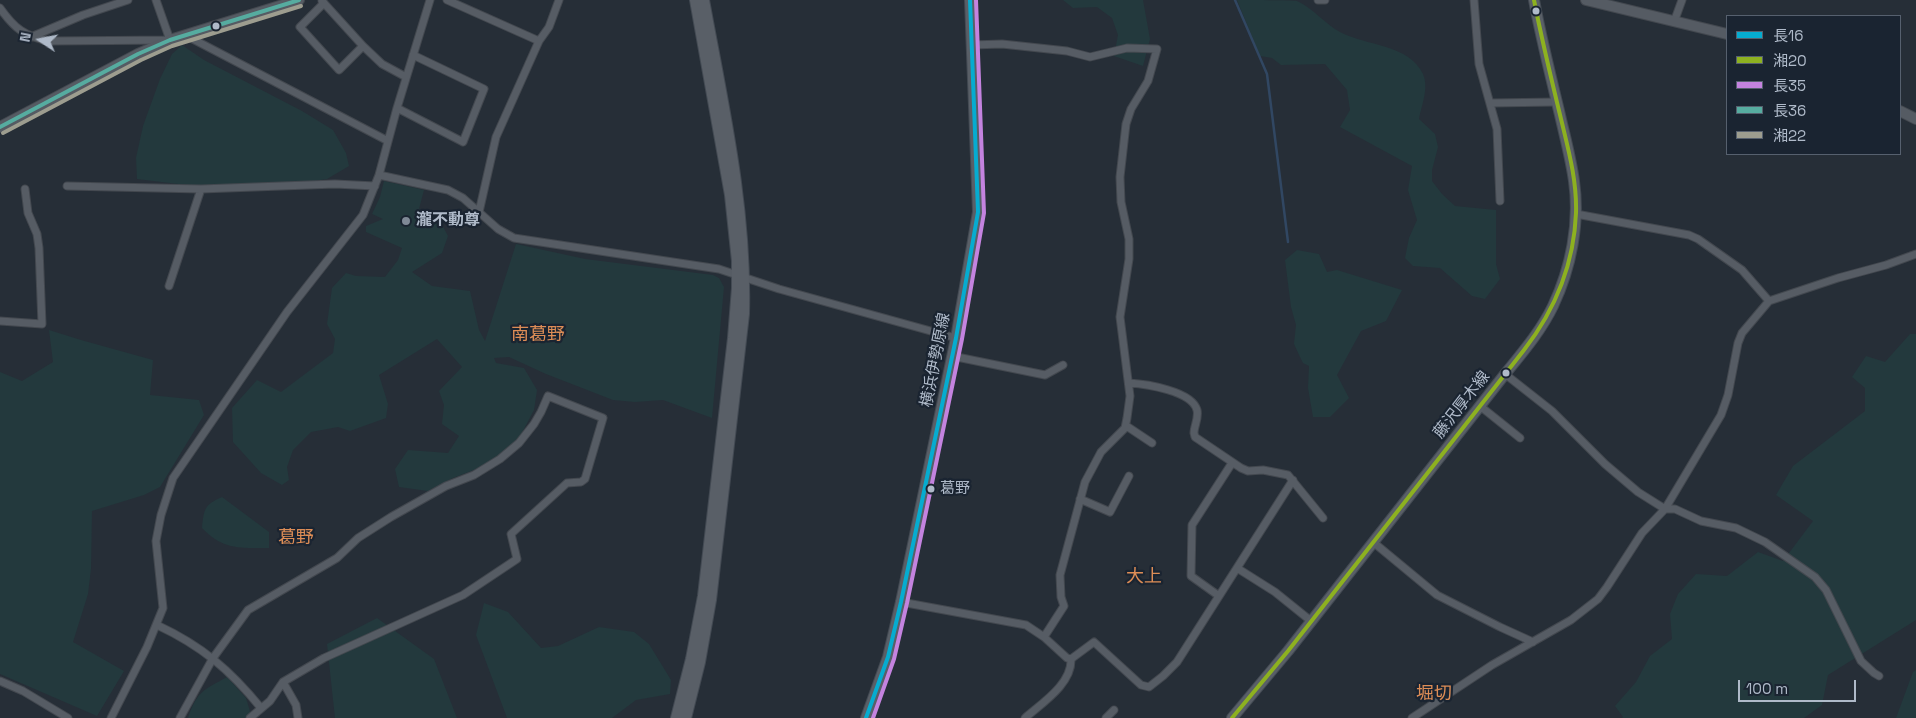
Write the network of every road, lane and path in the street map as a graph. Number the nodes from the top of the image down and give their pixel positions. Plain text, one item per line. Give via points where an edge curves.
1 (128, 0) edge
2 (156, 0) edge
3 (299, 0) edge
4 (430, 0) edge
5 (447, 0) edge
6 (559, 0) edge
7 (695, 0) edge
8 (704, 0) edge
9 (970, 0) edge
10 (1318, 0) edge
11 (1325, 0) edge
12 (1474, 0) edge
13 (1534, 0) edge
14 (1586, 0) edge
15 (1682, 0) edge
16 (323, 2) edge
17 (0, 8) edge
18 (1674, 22) junction
19 (1726, 34) edge
20 (184, 35) junction
21 (31, 38) junction
22 (170, 40) junction
23 (539, 41) junction
24 (972, 45) junction
25 (364, 46) junction
26 (413, 55) junction
27 (406, 77) junction
28 (1557, 102) junction
29 (1490, 103) junction
30 (397, 108) junction
31 (1901, 112) edge
32 (1916, 119) edge
33 (0, 127) edge
34 (388, 141) junction
35 (379, 175) junction
36 (67, 186) dead end
37 (375, 186) junction
38 (26, 189) dead end
39 (201, 189) junction
40 (1500, 201) dead end
41 (479, 212) junction
42 (1576, 214) junction
43 (1916, 254) edge
44 (741, 276) junction
45 (169, 286) dead end
46 (1769, 302) junction
47 (0, 321) edge
48 (956, 338) junction
49 (952, 356) junction
50 (1064, 365) dead end
51 (1505, 374) junction
52 (1129, 384) junction
53 (1480, 406) junction
54 (1125, 428) junction
55 (1520, 438) dead end
56 (1152, 443) dead end
57 (1232, 462) junction
58 (1129, 476) dead end
59 (1293, 480) junction
60 (1080, 499) junction
61 (1665, 509) junction
62 (1323, 518) dead end
63 (1373, 542) junction
64 (1237, 568) junction
65 (1219, 596) junction
66 (901, 602) junction
67 (1311, 621) junction
68 (157, 624) junction
69 (1044, 636) junction
70 (1532, 642) junction
71 (214, 658) junction
72 (1071, 659) junction
73 (1879, 676) dead end
74 (0, 681) edge
75 (283, 682) junction
76 (261, 708) junction
77 (1114, 710) dead end
78 (68, 718) edge
79 (111, 718) edge
80 (180, 718) edge
81 (250, 718) edge
82 (298, 718) edge
83 (676, 718) edge
84 (686, 718) edge
85 (866, 718) edge
86 (1024, 718) edge
87 (1106, 718) edge
88 (1232, 718) edge
89 (1412, 718) edge

1 - 21 street
2 - 22 street
3 - 20 street
4 - 26 street
5 - 23 street
6 - 23 street via 549,27
7 - 44 main road
8 - 44 main road via 738,183
9 - 24 main road, 横浜伊勢原線
10 - 11 street
12 - 29 street via 1479,64
13 - 28 main road, 藤沢厚木線
14 - 18 street
15 - 18 street
16 - 25 street
16 - 25 street via 300,27 339,70
17 - 21 street via 9,21
18 - 19 street
20 - 22 street
20 - 34 street
21 - 22 street via 50,42
22 - 33 street
23 - 41 street via 496,137
24 - 48 main road, 横浜伊勢原線 via 978,212
24 - 52 street via 1002,44 1067,51 1090,57 1127,48 1157,49 1148,81 1126,124 1120,168 1129,260 1120,316
25 - 27 street via 382,64
26 - 27 street
26 - 30 street via 484,89 463,142
27 - 30 street
28 - 29 street
28 - 42 main road, 藤沢厚木線 via 1574,181
29 - 40 street via 1497,129
30 - 34 street
31 - 32 street
34 - 35 street
35 - 37 street
35 - 41 street via 448,190
36 - 39 street
37 - 39 street via 335,184
37 - 68 street via 363,215 287,312 173,478 156,541 164,608
38 - 47 street via 28,213 39,248 42,324
39 - 45 street
41 - 44 street via 514,238 719,269
42 - 46 street via 1673,230 1693,237 1742,270
42 - 51 main road, 藤沢厚木線 via 1570,257 1553,307
43 - 46 street
44 - 48 street
44 - 83 main road via 703,596
44 - 84 main road via 742,341 711,600
46 - 61 street via 1742,333 1721,415
48 - 49 main road, 横浜伊勢原線
49 - 50 street via 1045,375
49 - 66 main road, 横浜伊勢原線
51 - 53 main road, 藤沢厚木線
51 - 61 street via 1552,411 1619,476
52 - 54 street
52 - 57 street via 1161,388 1192,401 1197,410 1194,434
53 - 55 street
53 - 63 main road, 藤沢厚木線
54 - 56 street
54 - 60 street via 1100,455
57 - 59 street via 1248,471 1288,475
57 - 65 street via 1196,517 1191,532 1191,576
58 - 60 street via 1110,512
59 - 62 street
59 - 64 street
60 - 69 street via 1060,575 1064,606
61 - 70 street via 1642,533 1598,599 1572,620
61 - 73 street via 1675,509 1702,521 1736,528 1765,542 1815,577 1826,590 1861,661
63 - 67 main road, 藤沢厚木線
63 - 70 street via 1437,595
64 - 65 street
64 - 67 street via 1275,592
65 - 72 street via 1171,669 1149,687 1134,679 1094,642
66 - 69 street via 1026,625
66 - 85 main road, 横浜伊勢原線 via 888,657
67 - 88 main road, 藤沢厚木線
68 - 71 street
68 - 79 street
69 - 72 street
70 - 89 street
71 - 75 street via 248,610 337,558 358,538 391,517 500,459 534,424 548,396 602,418 585,479 567,483 511,534 517,559 464,594 324,658
71 - 76 street
71 - 80 street
72 - 86 street via 1072,670 1056,691
74 - 78 street
75 - 76 street
75 - 82 street via 296,705
76 - 81 street
77 - 87 street

